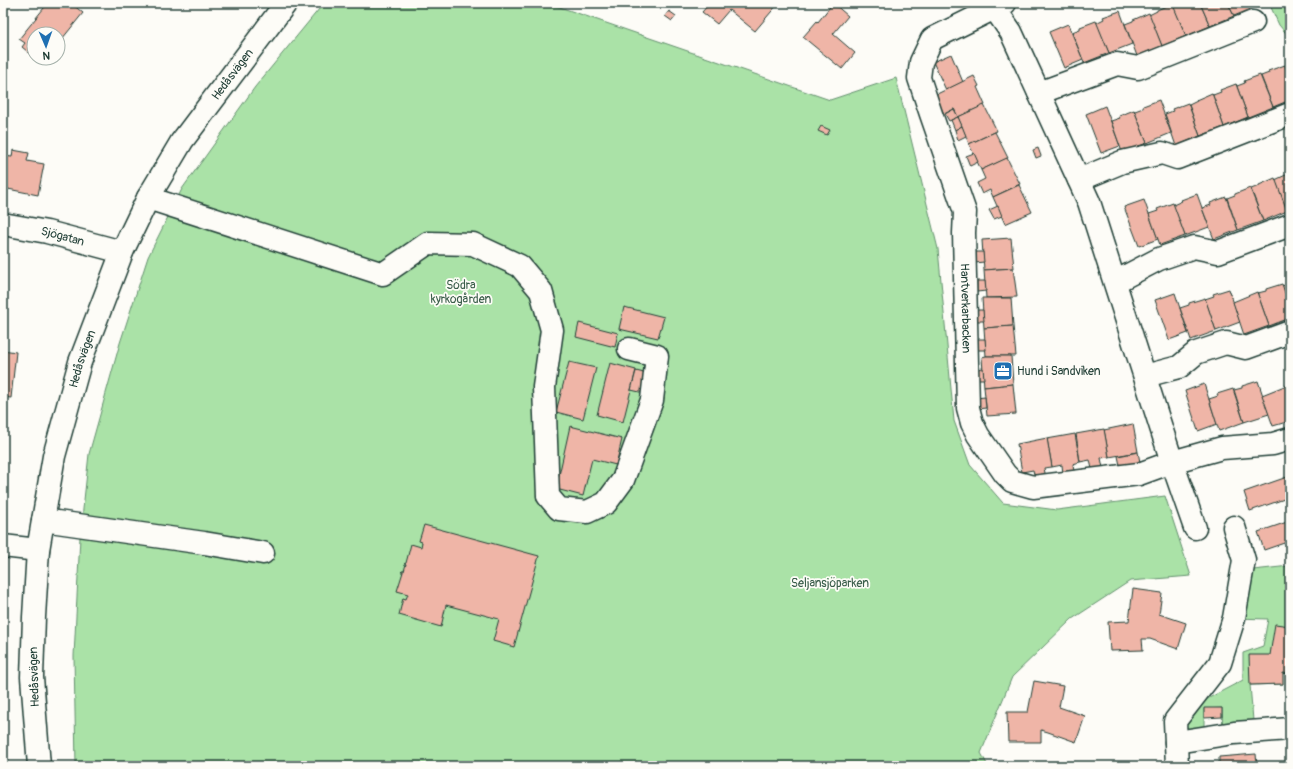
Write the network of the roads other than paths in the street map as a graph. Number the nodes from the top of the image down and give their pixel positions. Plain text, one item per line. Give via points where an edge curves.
1 (286, 3) edge
2 (994, 5) edge
3 (1253, 22) dead end
4 (1039, 94) junction
5 (1290, 114) edge
6 (1079, 180) junction
7 (148, 198) junction
8 (3, 224) edge
9 (1290, 224) edge
10 (122, 252) junction
11 (1114, 282) junction
12 (1290, 332) edge
13 (629, 349) dead end
14 (1145, 376) junction
15 (1290, 438) edge
16 (1172, 462) junction
17 (43, 520) junction
18 (1234, 526) dead end
19 (1195, 528) dead end
20 (3, 546) edge
21 (38, 550) junction
22 (263, 553) dead end
23 (1290, 729) edge
24 (1175, 731) junction
25 (39, 766) edge
26 (1177, 766) edge

1 - 7 street, Hedåsvägen via 182,141
2 - 4 street, Hantverkarbacken via 1011,32
2 - 16 street, Hantverkarbacken via 932,39 921,62 919,78 965,212 966,383 972,424 1005,474 1012,481 1033,487 1139,474
3 - 4 street via 1138,68 1117,64
4 - 6 street, Hantverkarbacken
5 - 6 street via 1178,158 1162,153 1122,162
6 - 11 street, Hantverkarbacken via 1089,202
7 - 10 street, Hedåsvägen
7 - 13 street via 383,274 428,243 473,244 520,266 541,291 552,330 544,387 548,496 559,509 587,512 606,503 623,480 652,400 657,356
8 - 10 street, Sjögatan via 47,232
9 - 11 street via 1218,252 1194,247 1159,259
10 - 17 street, Hedåsvägen via 80,362 54,456
11 - 14 street, Hantverkarbacken
12 - 14 street via 1246,348 1226,343 1196,353 1179,367
14 - 16 street, Hantverkarbacken
15 - 16 street via 1273,444 1222,448
16 - 19 street, Hantverkarbacken
17 - 21 street, Hedåsvägen
17 - 22 street
18 - 24 street via 1244,560 1234,618 1220,663
20 - 21 street
21 - 25 street, Hedåsvägen via 32,677
23 - 24 street via 1234,733
24 - 26 street

